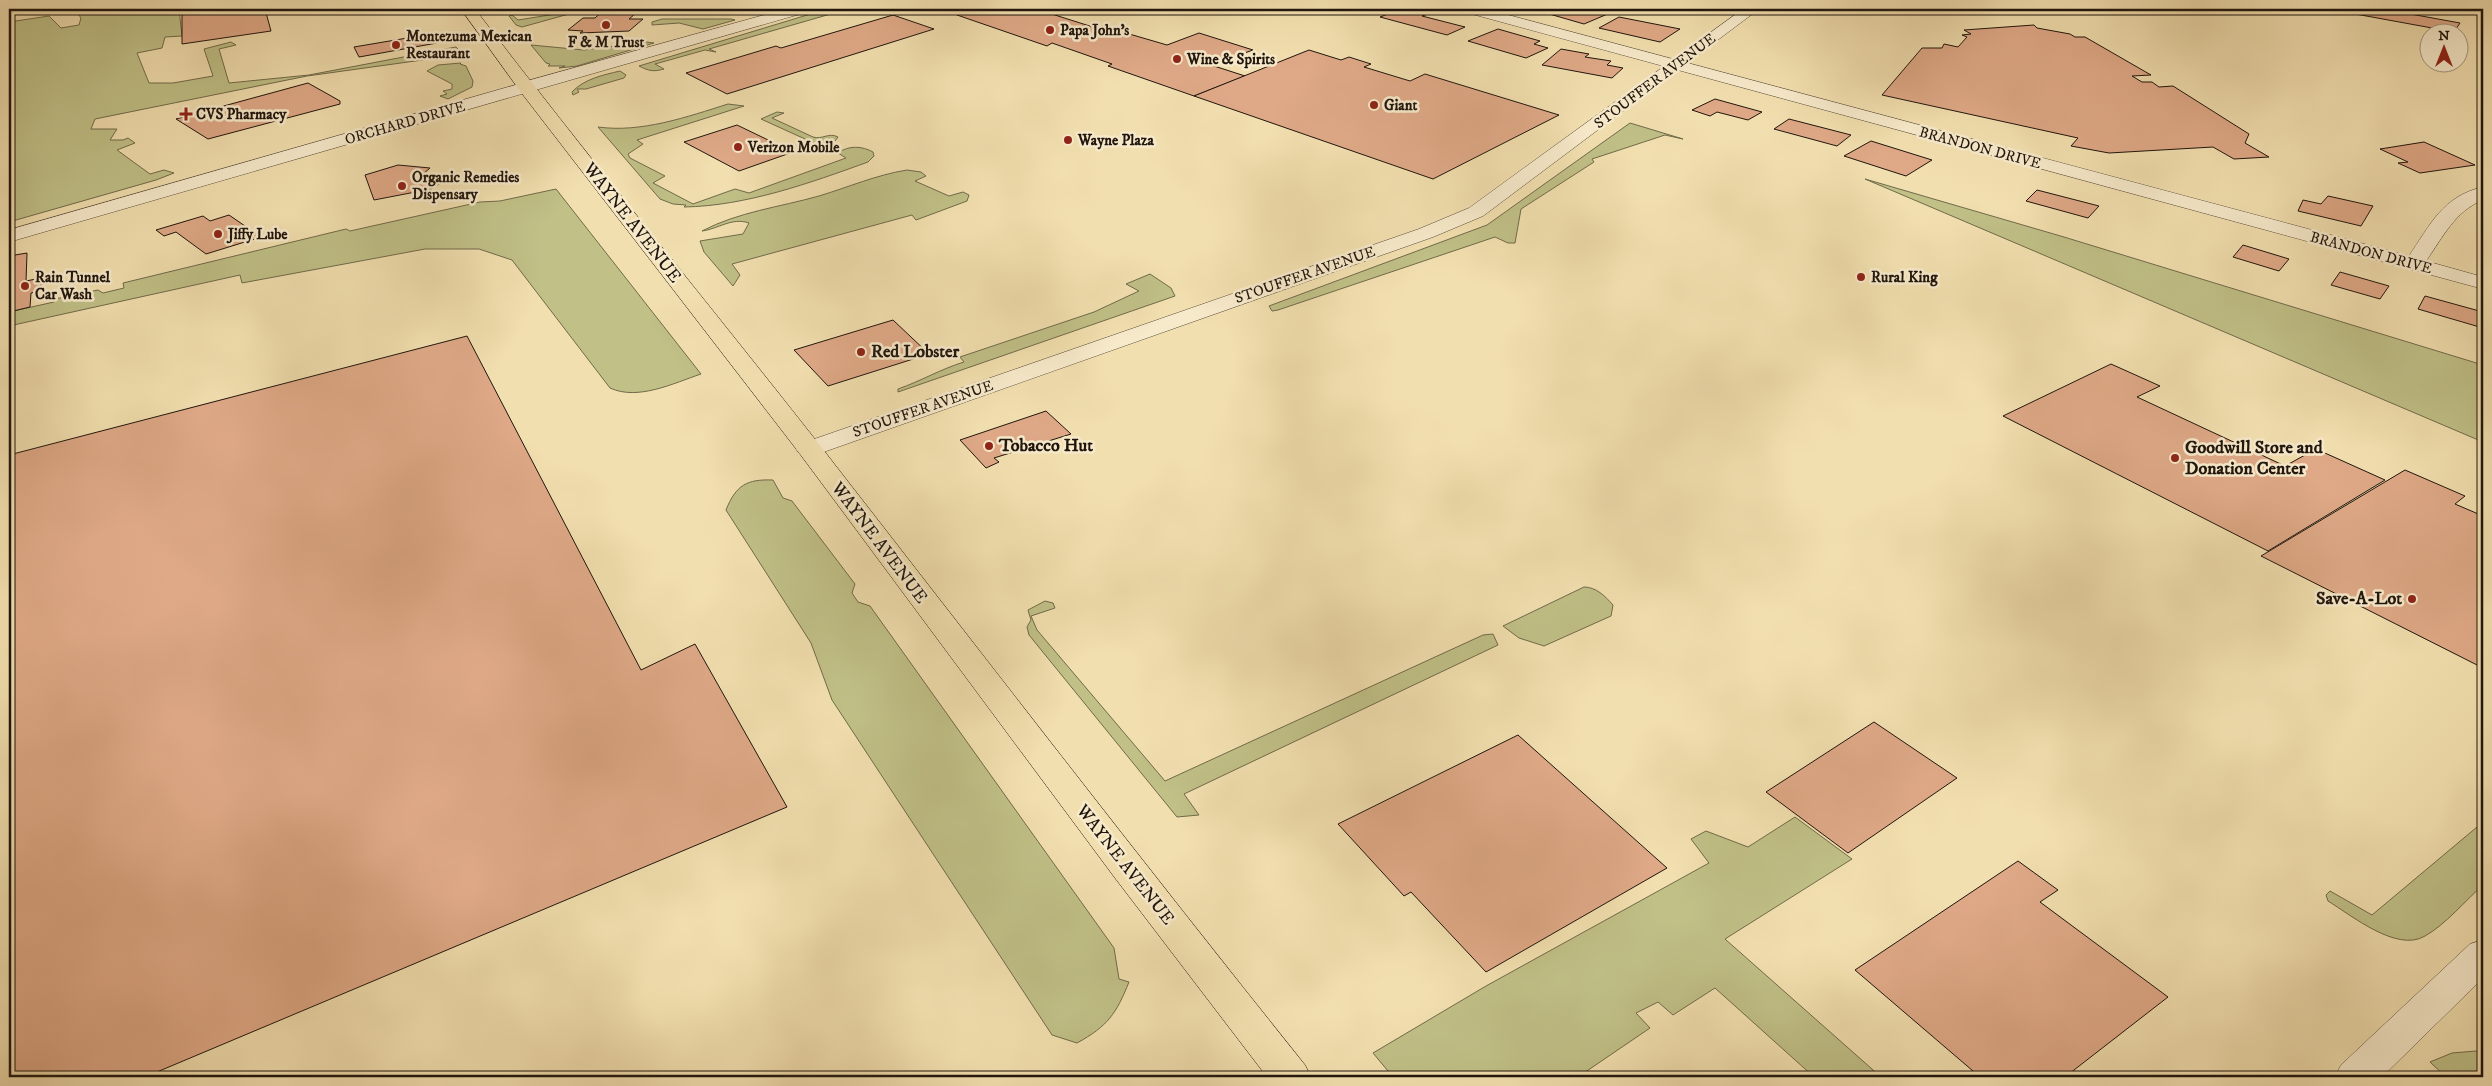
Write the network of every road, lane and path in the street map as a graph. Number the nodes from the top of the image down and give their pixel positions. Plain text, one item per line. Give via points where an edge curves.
1 (468, 9) edge
2 (1752, 9) edge
3 (792, 10) edge
4 (1477, 11) dead end
5 (1676, 66) junction
6 (526, 88) junction
7 (2483, 193) edge
8 (9, 236) edge
9 (2414, 264) junction
10 (2483, 284) edge
11 (809, 449) junction
12 (2483, 955) edge
13 (1291, 1077) edge
14 (2355, 1077) edge

1 - 6 main road, WAYNE AVENUE
2 - 5 street, STOUFFER AVENUE
3 - 6 street, ORCHARD DRIVE
4 - 5 street, BRANDON DRIVE
5 - 9 street, BRANDON DRIVE
5 - 11 street, STOUFFER AVENUE via 1496,200 1468,216
6 - 8 street, ORCHARD DRIVE
6 - 11 main road, WAYNE AVENUE
7 - 9 street via 2462,201 2449,212
9 - 10 street, BRANDON DRIVE
11 - 13 main road, WAYNE AVENUE via 1127,868
12 - 14 street

